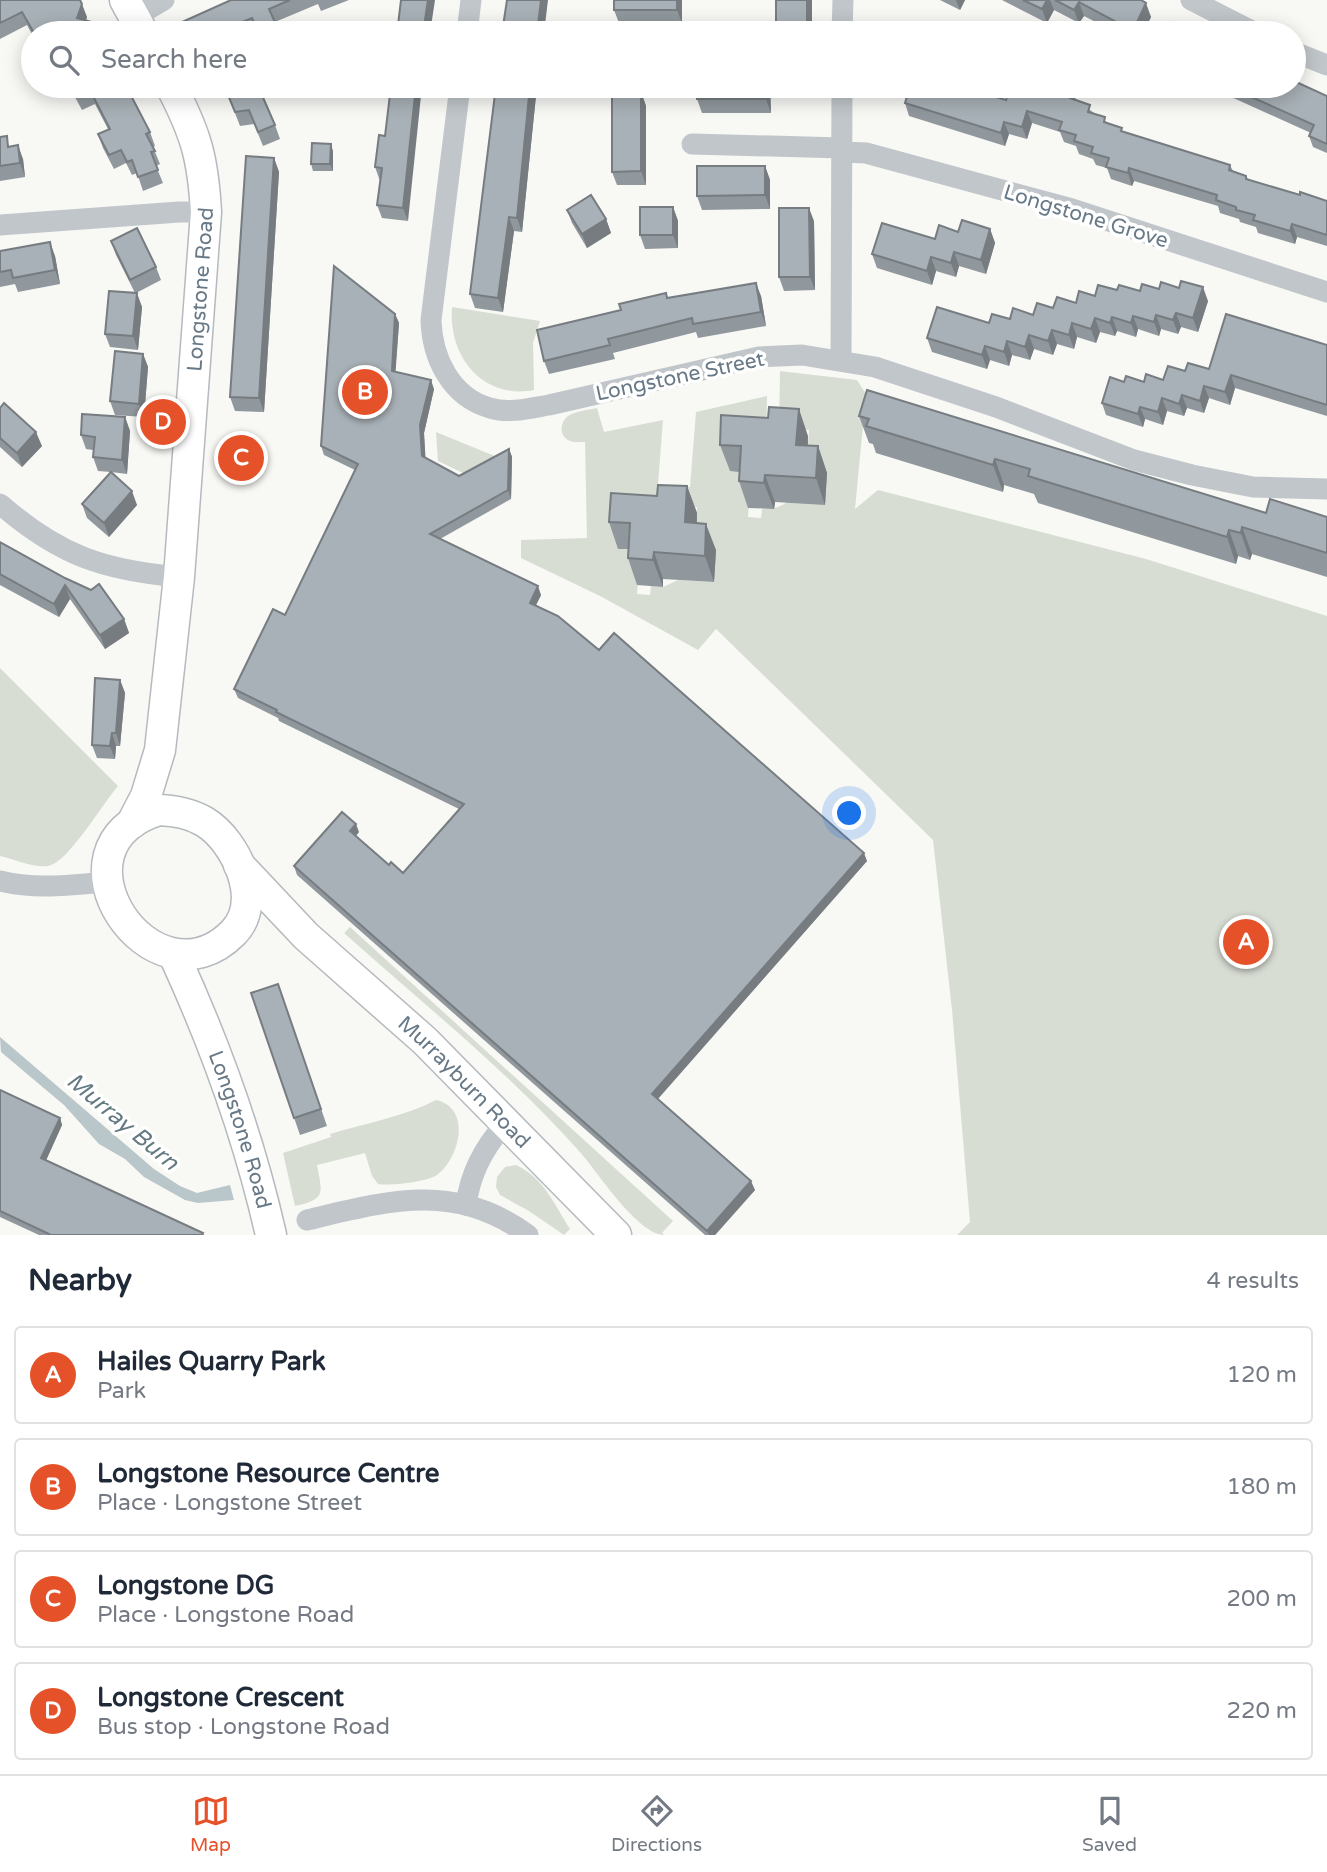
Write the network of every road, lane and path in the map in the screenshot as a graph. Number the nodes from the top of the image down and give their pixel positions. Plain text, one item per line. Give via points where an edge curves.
1 (164, 0) edge
2 (471, 0) edge
3 (842, 0) edge
4 (1191, 0) edge
5 (135, 17) edge
6 (468, 21) edge
7 (842, 21) edge
8 (1232, 21) edge
9 (1306, 57) edge
10 (1327, 65) edge
11 (177, 98) edge
12 (459, 98) edge
13 (842, 98) edge
14 (692, 144) dead end
15 (842, 150) junction
16 (206, 212) junction
17 (0, 225) edge
18 (1327, 292) edge
19 (841, 360) junction
20 (1327, 489) edge
21 (0, 504) edge
22 (179, 577) junction
23 (160, 750) junction
24 (183, 812) junction
25 (132, 823) junction
26 (239, 865) junction
27 (0, 881) edge
28 (107, 882) junction
29 (245, 917) junction
30 (306, 936) junction
31 (218, 946) junction
32 (174, 955) junction
33 (206, 1027) junction
34 (505, 1124) junction
35 (466, 1205) junction
36 (307, 1220) dead end
37 (271, 1235) edge
38 (528, 1235) edge
39 (616, 1235) edge

1 - 5 street
2 - 6 street
3 - 7 street
4 - 8 street
9 - 10 street
11 - 16 street, Longstone Road via 202,162
12 - 19 street, Longstone Street via 431,335 442,370 470,398 490,409 515,410 759,357 802,355
13 - 15 street
14 - 15 street, Longstone Grove
15 - 18 street, Longstone Grove via 1072,209
15 - 19 street
16 - 17 street
16 - 22 street, Longstone Road
19 - 20 street, Longstone Street via 996,407 1134,460 1253,487
21 - 22 street via 39,535 93,563
22 - 23 street, Longstone Road
23 - 24 street, Longstone Road via 169,785
23 - 25 street, Longstone Road
24 - 25 street via 159,810
24 - 26 street via 211,827
25 - 28 street via 111,846
26 - 29 street via 246,892
26 - 30 street, Murrayburn Road
27 - 28 street via 48,886
28 - 32 street via 113,902 128,923 159,950
29 - 30 street, Murrayburn Road via 280,924
29 - 31 street
30 - 34 street, Murrayburn Road via 425,1041
31 - 32 street via 205,953
31 - 33 street, Longstone Road via 207,971
32 - 33 street, Longstone Road
33 - 37 street, Longstone Road via 250,1149
34 - 35 street via 480,1158
34 - 39 street, Murrayburn Road
35 - 36 street via 439,1199 397,1200
35 - 38 street via 495,1214

